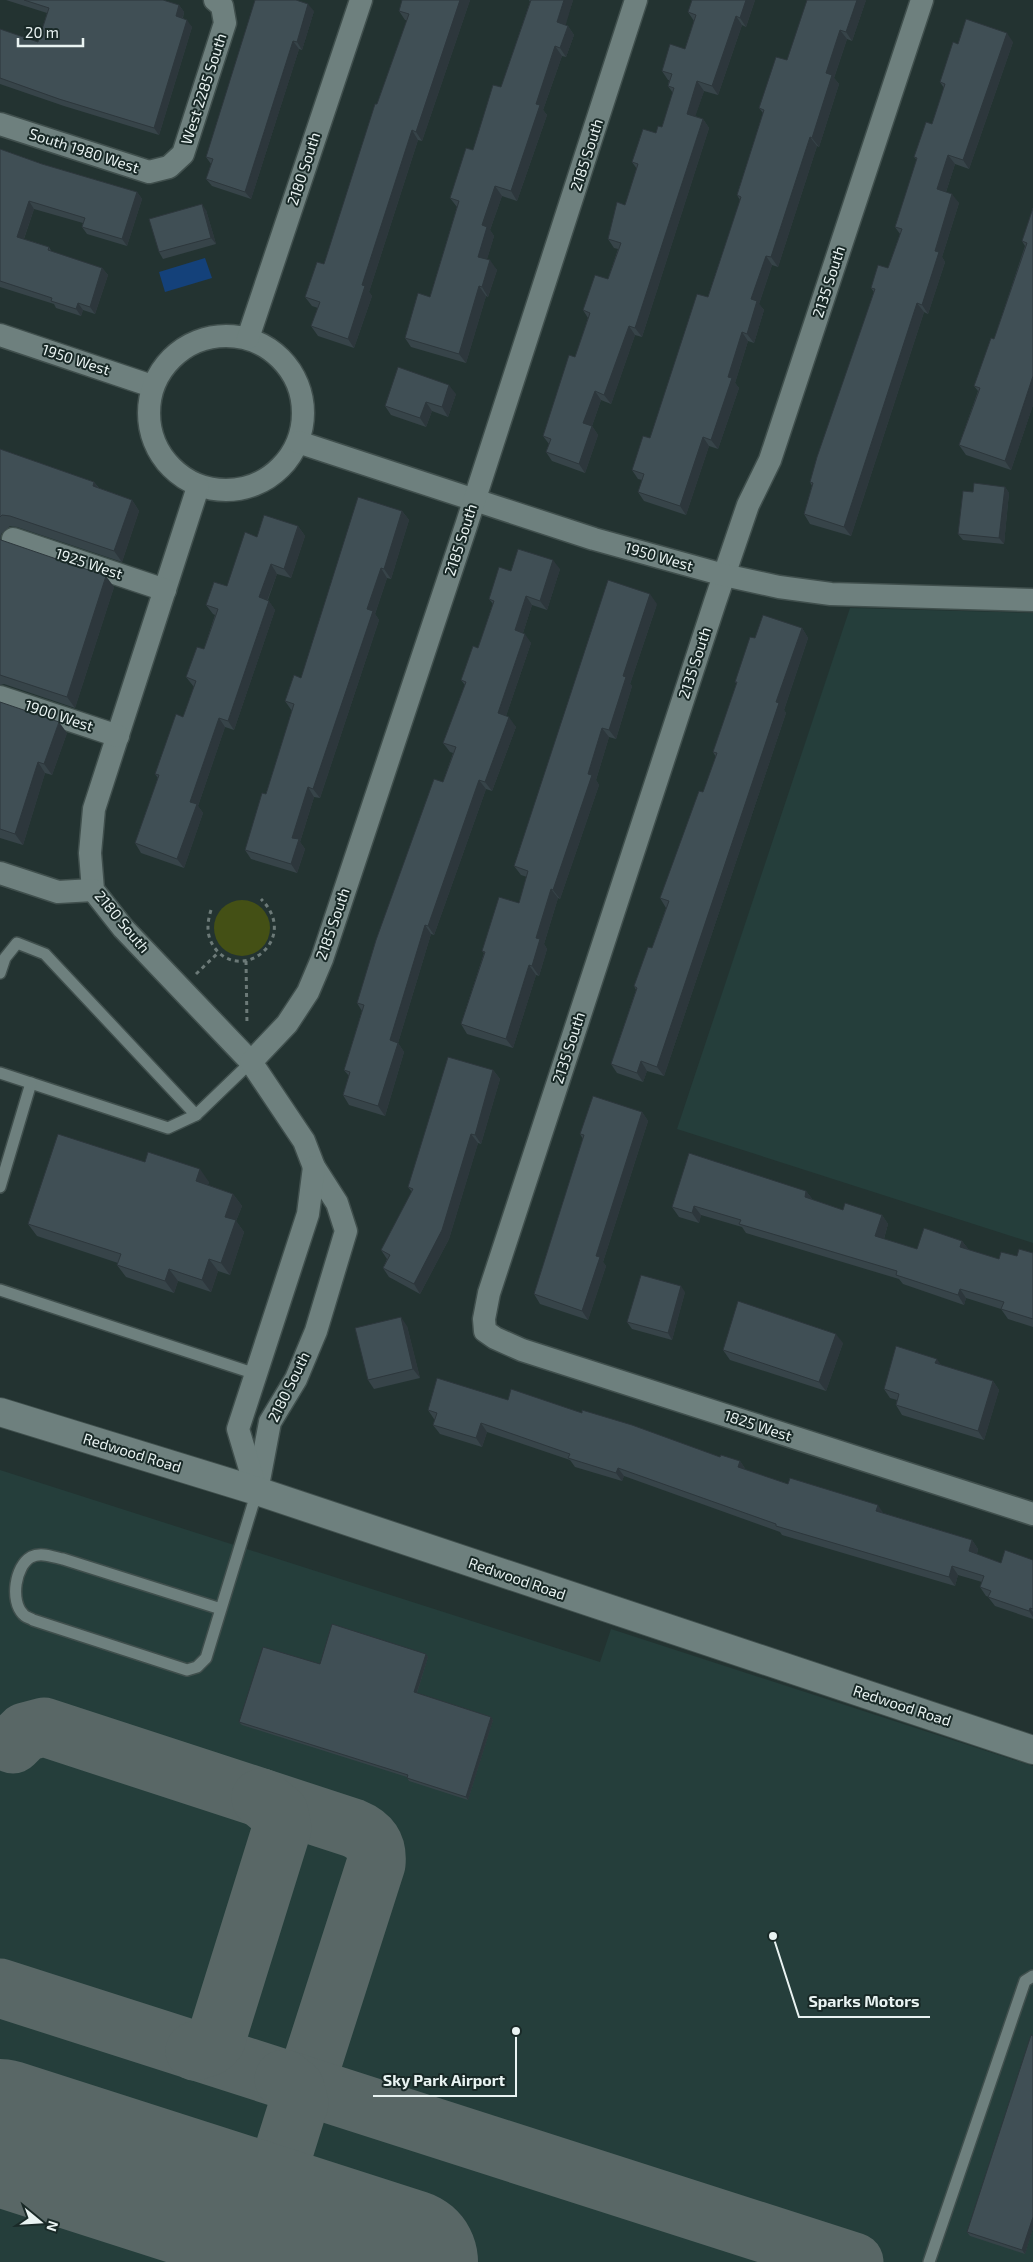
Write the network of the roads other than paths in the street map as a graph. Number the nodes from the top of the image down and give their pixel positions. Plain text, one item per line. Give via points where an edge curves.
1 (361, 0) edge
2 (636, 0) edge
3 (922, 0) edge
4 (218, 3) edge
5 (0, 124) edge
6 (169, 167) joint
7 (0, 335) edge
8 (248, 338) junction
9 (152, 386) junction
10 (298, 442) junction
11 (198, 487) junction
12 (475, 500) junction
13 (13, 539) dead end
14 (724, 575) junction
15 (165, 590) junction
16 (1033, 600) edge
17 (0, 697) edge
18 (118, 736) junction
19 (0, 873) edge
20 (93, 890) junction
21 (0, 973) edge
22 (251, 1062) junction
23 (0, 1073) edge
24 (31, 1083) junction
25 (196, 1115) junction
26 (314, 1166) junction
27 (0, 1187) edge
28 (0, 1290) edge
29 (485, 1331) joint
30 (256, 1374) junction
31 (0, 1412) edge
32 (257, 1491) junction
33 (1033, 1514) edge
34 (221, 1609) junction
35 (1033, 1750) edge
36 (1033, 1976) edge
37 (930, 2262) edge

1 - 8 street, 2180 South
2 - 12 street, 2185 South
3 - 14 street, 2135 South via 770,460 748,505
4 - 6 street, West 2285 South via 225,24 183,154
5 - 6 street, South 1980 West via 149,172
7 - 9 street, 1950 West
8 - 9 street via 219,336 191,344 168,361
8 - 10 street via 271,350 290,368 300,391 304,417
9 - 11 street via 148,416 155,446 172,471
10 - 11 street via 282,468 257,485 228,492
10 - 12 street, 1950 West
11 - 15 street, 2180 South
12 - 14 street, 1950 West via 594,539
12 - 22 street, 2185 South via 322,959 308,992 287,1024
13 - 15 street, 1925 West
14 - 16 street, 1950 West via 831,594
14 - 29 street, 2135 South via 488,1293
15 - 18 street, 2180 South
17 - 18 street, 1900 West
18 - 20 street, 2180 South via 94,809 90,853
19 - 20 street via 58,892
20 - 22 street, 2180 South via 123,928
21 - 25 lane via 5,958 17,943 45,954
22 - 25 lane
22 - 26 street, 2180 South via 304,1141
23 - 24 lane
24 - 25 lane via 168,1128
24 - 27 lane
26 - 30 street, 2180 South via 308,1214
26 - 32 street, 2180 South via 337,1203 346,1231 316,1331 296,1378 270,1422
28 - 30 lane
29 - 33 street, 1825 West via 522,1350
30 - 32 street, 2180 South via 238,1430
31 - 32 main road, Redwood Road
32 - 34 lane
32 - 35 main road, Redwood Road
34 - 34 lane via 42,1555 31,1557 23,1565 15,1593 23,1615 33,1620 187,1670 197,1667 206,1658
36 - 37 lane via 1025,1981

